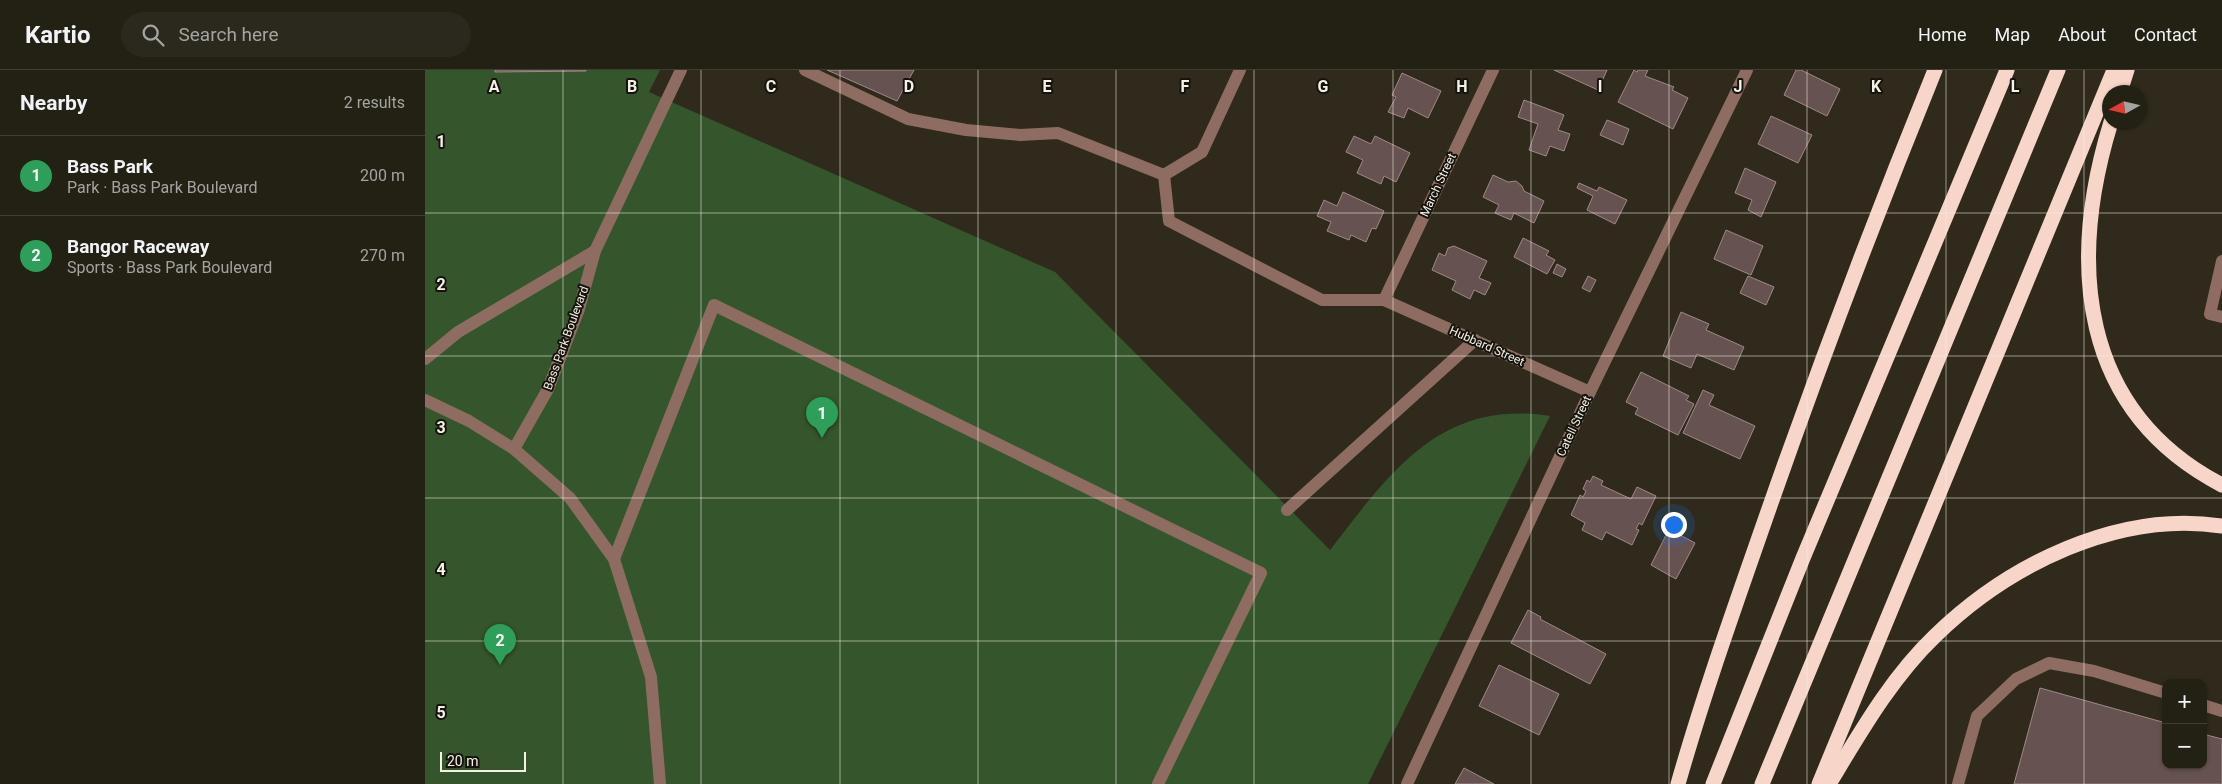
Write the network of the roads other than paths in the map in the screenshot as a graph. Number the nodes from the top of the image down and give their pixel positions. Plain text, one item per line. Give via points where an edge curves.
1 (681, 70) edge
2 (805, 70) edge
3 (1240, 70) edge
4 (1493, 70) edge
5 (1747, 70) edge
6 (1935, 70) edge
7 (2007, 70) edge
8 (2058, 70) edge
9 (2114, 70) edge
10 (2127, 70) edge
11 (2123, 85) edge
12 (2109, 130) edge
13 (1164, 175) junction
14 (595, 251) junction
15 (2222, 261) edge
16 (1384, 300) junction
17 (2222, 317) edge
18 (1475, 340) junction
19 (425, 359) edge
20 (1590, 392) junction
21 (425, 400) edge
22 (514, 448) junction
23 (2222, 485) edge
24 (1287, 510) dead end
25 (2222, 526) edge
26 (614, 559) junction
27 (2162, 692) edge
28 (2207, 706) edge
29 (2222, 710) edge
30 (660, 784) edge
31 (1157, 784) edge
32 (1407, 784) edge
33 (1678, 784) edge
34 (1713, 784) edge
35 (1762, 784) edge
36 (1819, 784) edge
37 (1829, 784) edge
38 (1958, 784) edge

1 - 14 street, Bass Park Boulevard
2 - 13 street via 908,118 975,131 1019,135 1058,133
3 - 13 street via 1202,152
4 - 16 street, March Street
5 - 20 street, Catell Street
6 - 33 highway via 1804,409 1732,614
7 - 34 highway via 1803,558
8 - 35 highway
9 - 36 highway
10 - 11 highway
12 - 23 highway via 2095,183 2089,228 2092,301 2103,352 2117,386 2139,420 2173,453
13 - 16 street via 1169,221 1323,300
14 - 19 street via 458,332
14 - 22 street, Bass Park Boulevard via 579,309 548,389
15 - 17 street via 2210,314
16 - 18 street, Hubbard Street
18 - 20 street, Hubbard Street
18 - 24 street
20 - 32 street, Catell Street
21 - 22 street
22 - 26 street via 570,498
25 - 37 highway via 2169,523 2112,533 2070,547 2001,585 1955,618 1913,660 1877,708
26 - 30 street via 651,677
26 - 31 street via 714,305 1261,573
27 - 38 street via 2094,671 2049,663 2016,678 1977,716
28 - 29 street

